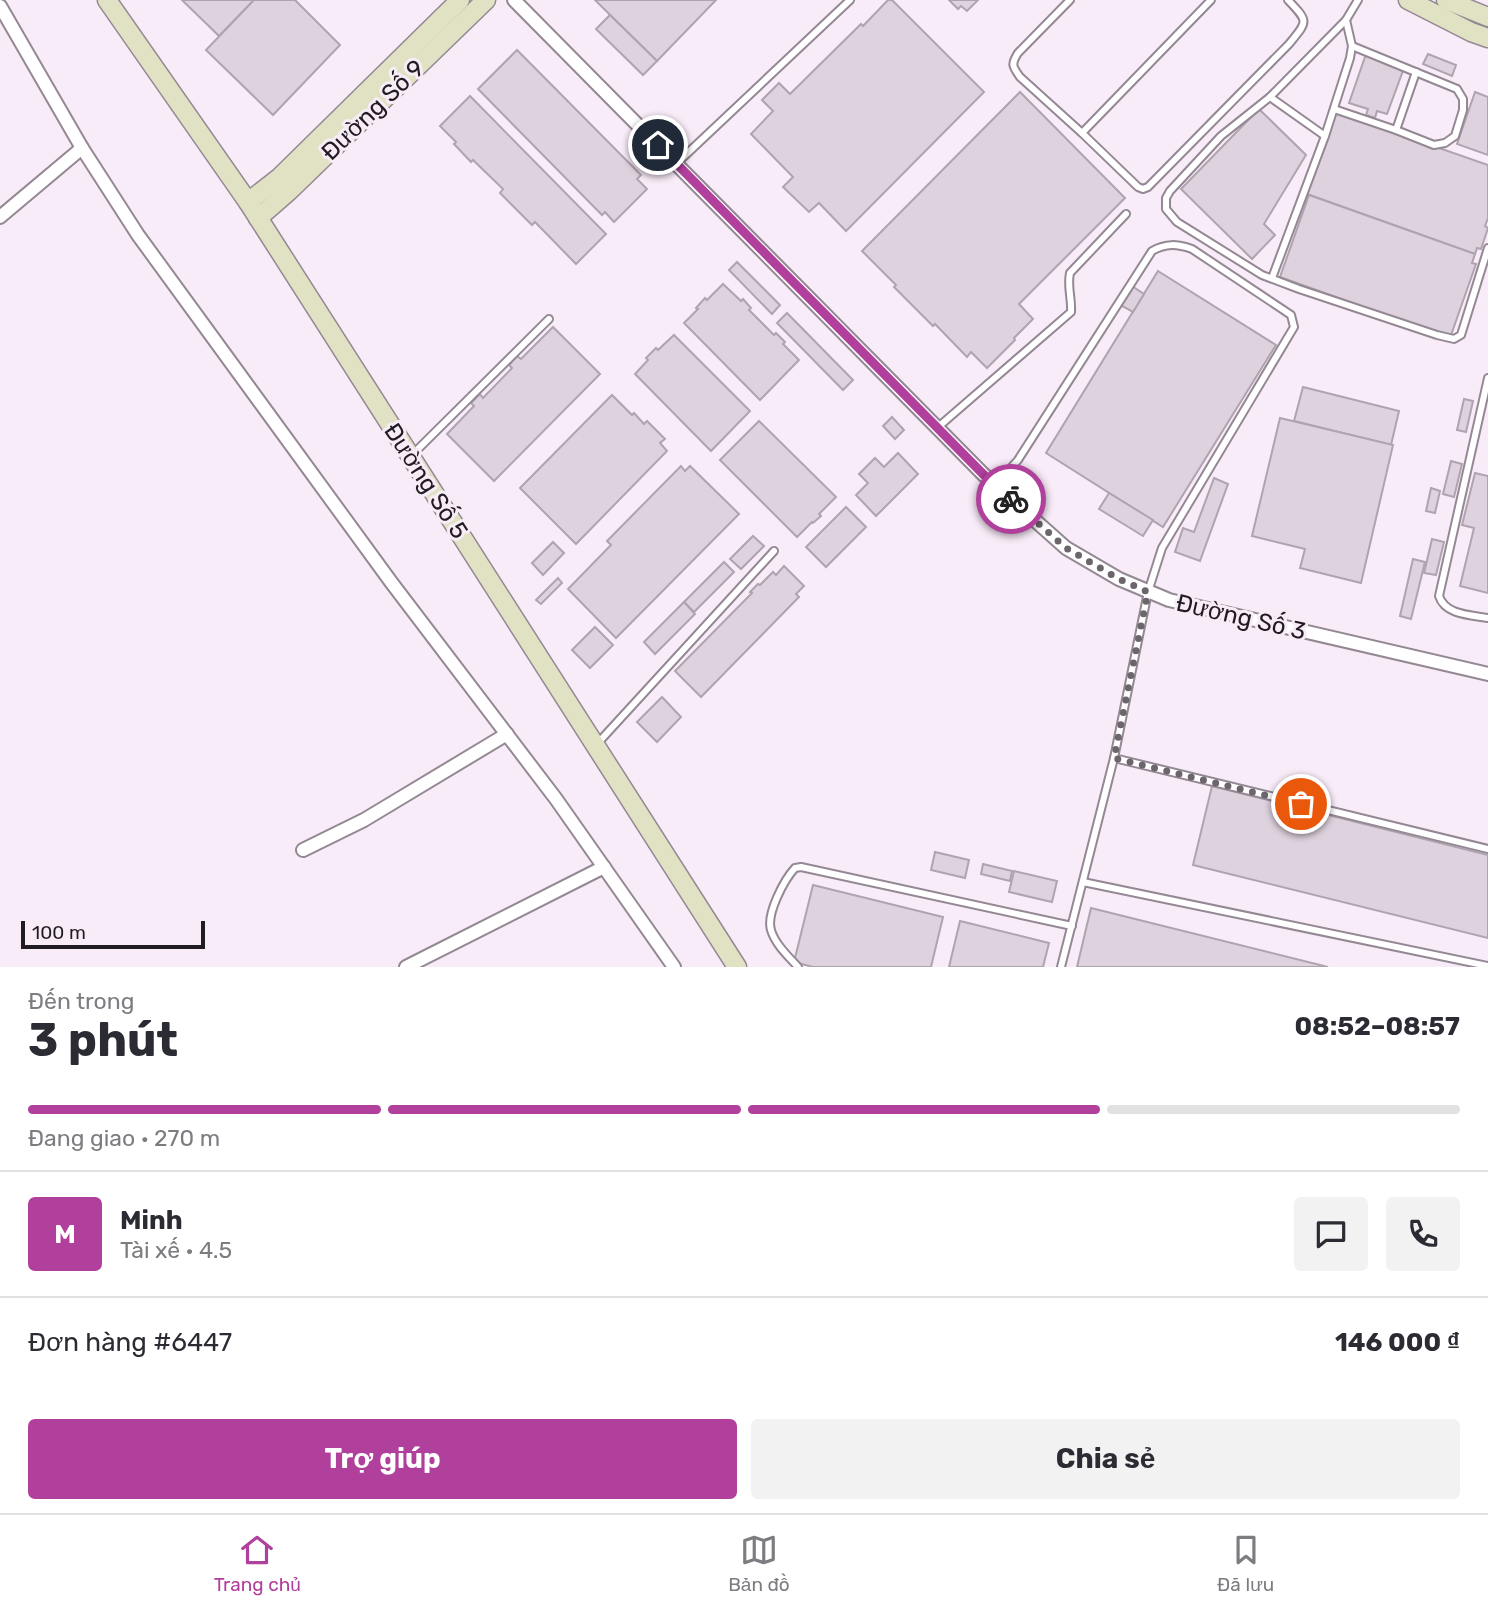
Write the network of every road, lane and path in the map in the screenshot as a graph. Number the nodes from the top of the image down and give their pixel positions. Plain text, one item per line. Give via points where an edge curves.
1 (107, 0) edge
2 (460, 0) edge
3 (486, 0) edge
4 (514, 0) edge
5 (850, 0) edge
6 (1070, 0) edge
7 (1211, 0) edge
8 (1288, 0) edge
9 (1359, 0) edge
10 (1408, 0) edge
11 (1446, 0) edge
12 (0, 6) edge
13 (1488, 17) edge
14 (1346, 20) junction
15 (1488, 38) edge
16 (1352, 46) junction
17 (1416, 72) junction
18 (1270, 97) junction
19 (1334, 109) junction
20 (1396, 130) junction
21 (1082, 133) junction
22 (1325, 136) junction
23 (82, 148) junction
24 (676, 164) junction
25 (248, 202) junction
26 (1126, 214) dead end
27 (0, 217) edge
28 (258, 218) junction
29 (1488, 248) edge
30 (1272, 278) junction
31 (549, 319) dead end
32 (1488, 378) edge
33 (937, 428) junction
34 (410, 457) junction
35 (993, 483) junction
36 (774, 551) dead end
37 (1148, 592) junction
38 (1488, 618) edge
39 (1488, 674) edge
40 (507, 734) junction
41 (596, 745) junction
42 (1114, 758) junction
43 (1488, 849) edge
44 (303, 850) dead end
45 (604, 867) junction
46 (1083, 882) junction
47 (1072, 926) junction
48 (1488, 966) edge
49 (406, 967) edge
50 (674, 967) edge
51 (737, 967) edge
52 (798, 967) edge
53 (1061, 967) edge

1 - 25 street, Đường Số 5
2 - 25 street, Đường Số 9 via 280,177
3 - 28 street, Đường Số 9
4 - 24 street, Đường Số 3
5 - 24 lane
6 - 21 lane via 1018,53 1013,67
7 - 21 lane
8 - 21 lane via 1302,15 1302,27 1148,187 1138,187
9 - 14 lane
10 - 15 street
11 - 13 street
12 - 23 street
14 - 16 lane
14 - 18 lane
16 - 17 lane
16 - 19 lane
17 - 20 lane
17 - 20 lane via 1461,93 1463,110 1455,136 1434,145
18 - 22 lane
18 - 30 lane via 1221,136 1170,191 1166,209 1177,222
19 - 20 lane
19 - 22 lane
22 - 30 lane
23 - 27 street
23 - 40 street via 146,247
24 - 33 street, Đường Số 3
25 - 28 street, Đường Số 5
26 - 33 lane via 1070,273 1071,312
28 - 34 street, Đường Số 5
29 - 30 lane via 1461,335 1454,339
31 - 34 lane
32 - 38 lane via 1439,596 1441,604 1451,610
33 - 35 street, Đường Số 3
34 - 41 street, Đường Số 5
35 - 37 street, Đường Số 3 via 1066,548
35 - 37 lane via 1018,460 1152,251 1170,244 1192,249 1291,315 1294,327 1162,548
36 - 41 lane
37 - 39 street, Đường Số 3
37 - 42 lane
40 - 44 street via 364,820
40 - 45 street
41 - 51 street, Đường Số 5
42 - 43 lane
42 - 46 lane
45 - 49 street
45 - 50 street
46 - 47 lane
46 - 48 lane
47 - 52 lane via 795,868 776,899 770,929
47 - 53 lane

